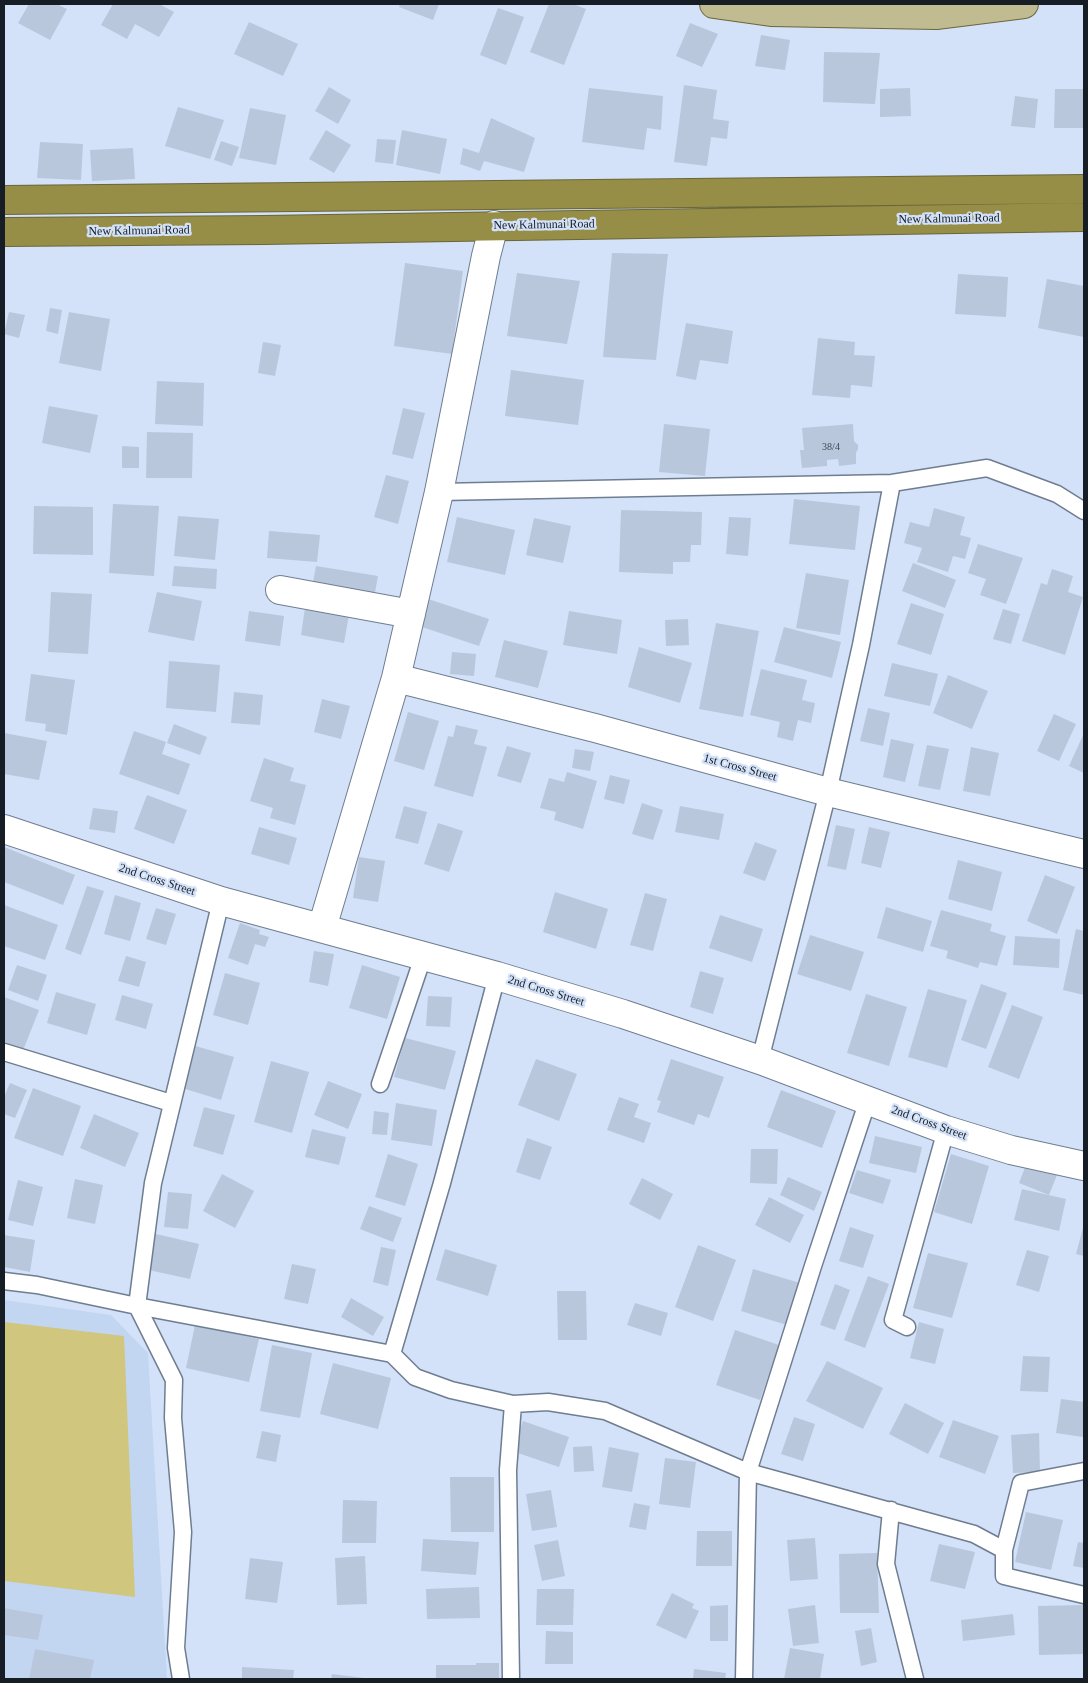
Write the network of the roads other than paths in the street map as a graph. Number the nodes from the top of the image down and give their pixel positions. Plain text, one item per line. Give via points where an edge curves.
1 (714, 4) edge
2 (1012, 5) edge
3 (1084, 188) edge
4 (4, 200) edge
5 (1084, 217) edge
6 (494, 226) junction
7 (4, 232) edge
8 (892, 484) junction
9 (439, 492) junction
10 (1084, 511) edge
11 (280, 590) dead end
12 (411, 614) junction
13 (396, 678) junction
14 (828, 792) junction
15 (4, 829) edge
16 (1084, 854) edge
17 (221, 901) junction
18 (322, 928) junction
19 (423, 957) junction
20 (497, 976) junction
21 (4, 1052) edge
22 (760, 1060) junction
23 (380, 1084) dead end
24 (868, 1100) junction
25 (171, 1103) junction
26 (946, 1130) junction
27 (1084, 1166) edge
28 (4, 1281) edge
29 (137, 1306) junction
30 (907, 1327) dead end
31 (392, 1354) junction
32 (513, 1404) junction
33 (1084, 1471) edge
34 (748, 1472) junction
35 (890, 1510) junction
36 (1004, 1550) junction
37 (1084, 1595) edge
38 (181, 1679) edge
39 (511, 1679) edge
40 (744, 1679) edge
41 (915, 1679) edge

1 - 2 main road via 771,12 936,15
3 - 4 highway
5 - 6 highway, New Kalmunai Road
6 - 7 highway, New Kalmunai Road
6 - 9 street
8 - 9 lane
8 - 10 lane via 987,468 1057,494
8 - 14 lane
9 - 12 street
11 - 12 street
12 - 13 street
13 - 14 street, 1st Cross Street
13 - 18 street
14 - 16 street, 1st Cross Street
14 - 22 lane
15 - 17 street, 2nd Cross Street
17 - 18 street, 2nd Cross Street
17 - 25 lane
18 - 19 street, 2nd Cross Street
19 - 20 street, 2nd Cross Street
19 - 23 lane
20 - 22 street, 2nd Cross Street
20 - 31 lane via 442,1184
21 - 25 lane
22 - 24 street, 2nd Cross Street
24 - 26 street, 2nd Cross Street
24 - 34 lane
25 - 29 lane via 153,1183
26 - 27 street, 2nd Cross Street via 1011,1150
26 - 30 lane via 893,1320
28 - 29 lane
29 - 31 lane
29 - 38 lane via 174,1380 173,1418 183,1532 176,1648
31 - 32 lane via 415,1377 451,1390
32 - 34 lane via 548,1402 605,1411
32 - 39 lane via 508,1470
33 - 36 lane via 1021,1483
34 - 35 lane
34 - 40 lane
35 - 36 lane via 974,1534
35 - 41 lane via 886,1564
36 - 37 lane via 1004,1576

